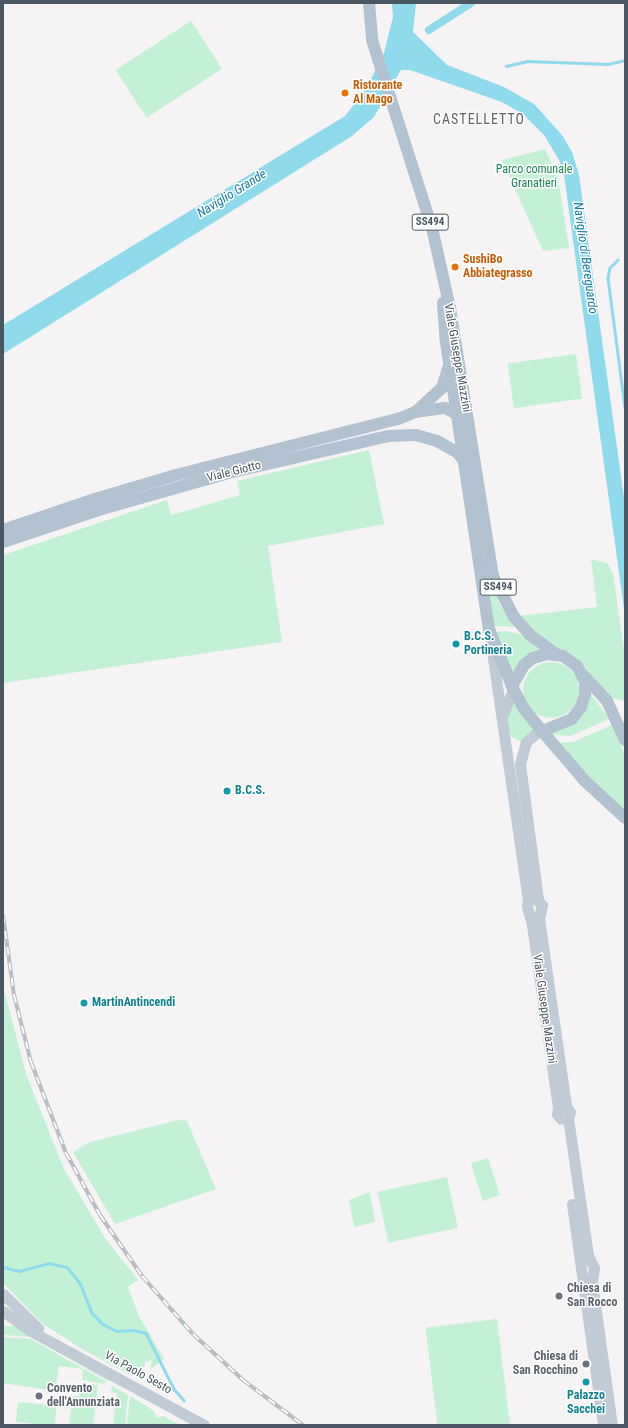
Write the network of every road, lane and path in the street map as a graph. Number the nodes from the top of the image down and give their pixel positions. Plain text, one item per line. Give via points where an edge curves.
1 (368, 3) edge
2 (443, 286) junction
3 (449, 363) junction
4 (415, 412) junction
5 (456, 413) junction
6 (468, 423) junction
7 (464, 461) junction
8 (3, 530) edge
9 (3, 542) edge
10 (489, 629) junction
11 (556, 654) junction
12 (583, 675) junction
13 (512, 687) junction
14 (502, 722) junction
15 (541, 730) junction
16 (625, 740) edge
17 (625, 818) edge
18 (533, 906) junction
19 (586, 1269) junction
20 (3, 1294) edge
21 (3, 1310) edge
22 (59, 1344) junction
23 (204, 1425) edge
24 (603, 1425) edge
25 (612, 1425) edge

1 - 2 main road, SS494 via 372,40 432,228
2 - 3 main road, Viale Giuseppe Mazzini / SS494
2 - 6 main road, Viale Giuseppe Mazzini / SS494 via 456,341
3 - 4 main road, Viale Giotto via 442,388
3 - 5 main road, Viale Giuseppe Mazzini / SS494
4 - 5 main road, Viale Giotto via 445,408
4 - 8 main road, Viale Giotto via 398,420 164,478
5 - 6 main road
5 - 7 main road, Viale Giuseppe Mazzini / SS494
6 - 11 main road, Viale Giuseppe Mazzini / SS494 via 493,576 514,617 530,635
7 - 9 main road, Viale Giotto via 457,452 437,441 416,435 388,436 228,473 102,509
7 - 10 main road, Viale Giuseppe Mazzini / SS494
10 - 13 main road, Viale Giuseppe Mazzini / SS494
10 - 14 street, Viale Giuseppe Mazzini
11 - 12 main road, Viale Giuseppe Mazzini / SS494 via 574,663
11 - 13 main road, Viale Giuseppe Mazzini via 533,658 519,672
12 - 15 main road, Viale Giuseppe Mazzini via 585,694 577,714 565,724
12 - 16 main road, SS494 via 607,701
13 - 14 street, Viale Giuseppe Mazzini
13 - 15 main road, Viale Giuseppe Mazzini / SS494 via 524,709
14 - 18 street, Viale Giuseppe Mazzini
15 - 17 main road, SS494 via 585,781
15 - 18 street, Viale Giuseppe Mazzini via 526,742 520,764
18 - 19 street, Viale Giuseppe Mazzini via 562,1107 570,1112 564,1118
19 - 24 street
19 - 25 street
20 - 22 street, Via Paolo Sesto via 31,1323
21 - 22 street, Via Paolo Sesto via 29,1330
22 - 23 street, Via Paolo Sesto

